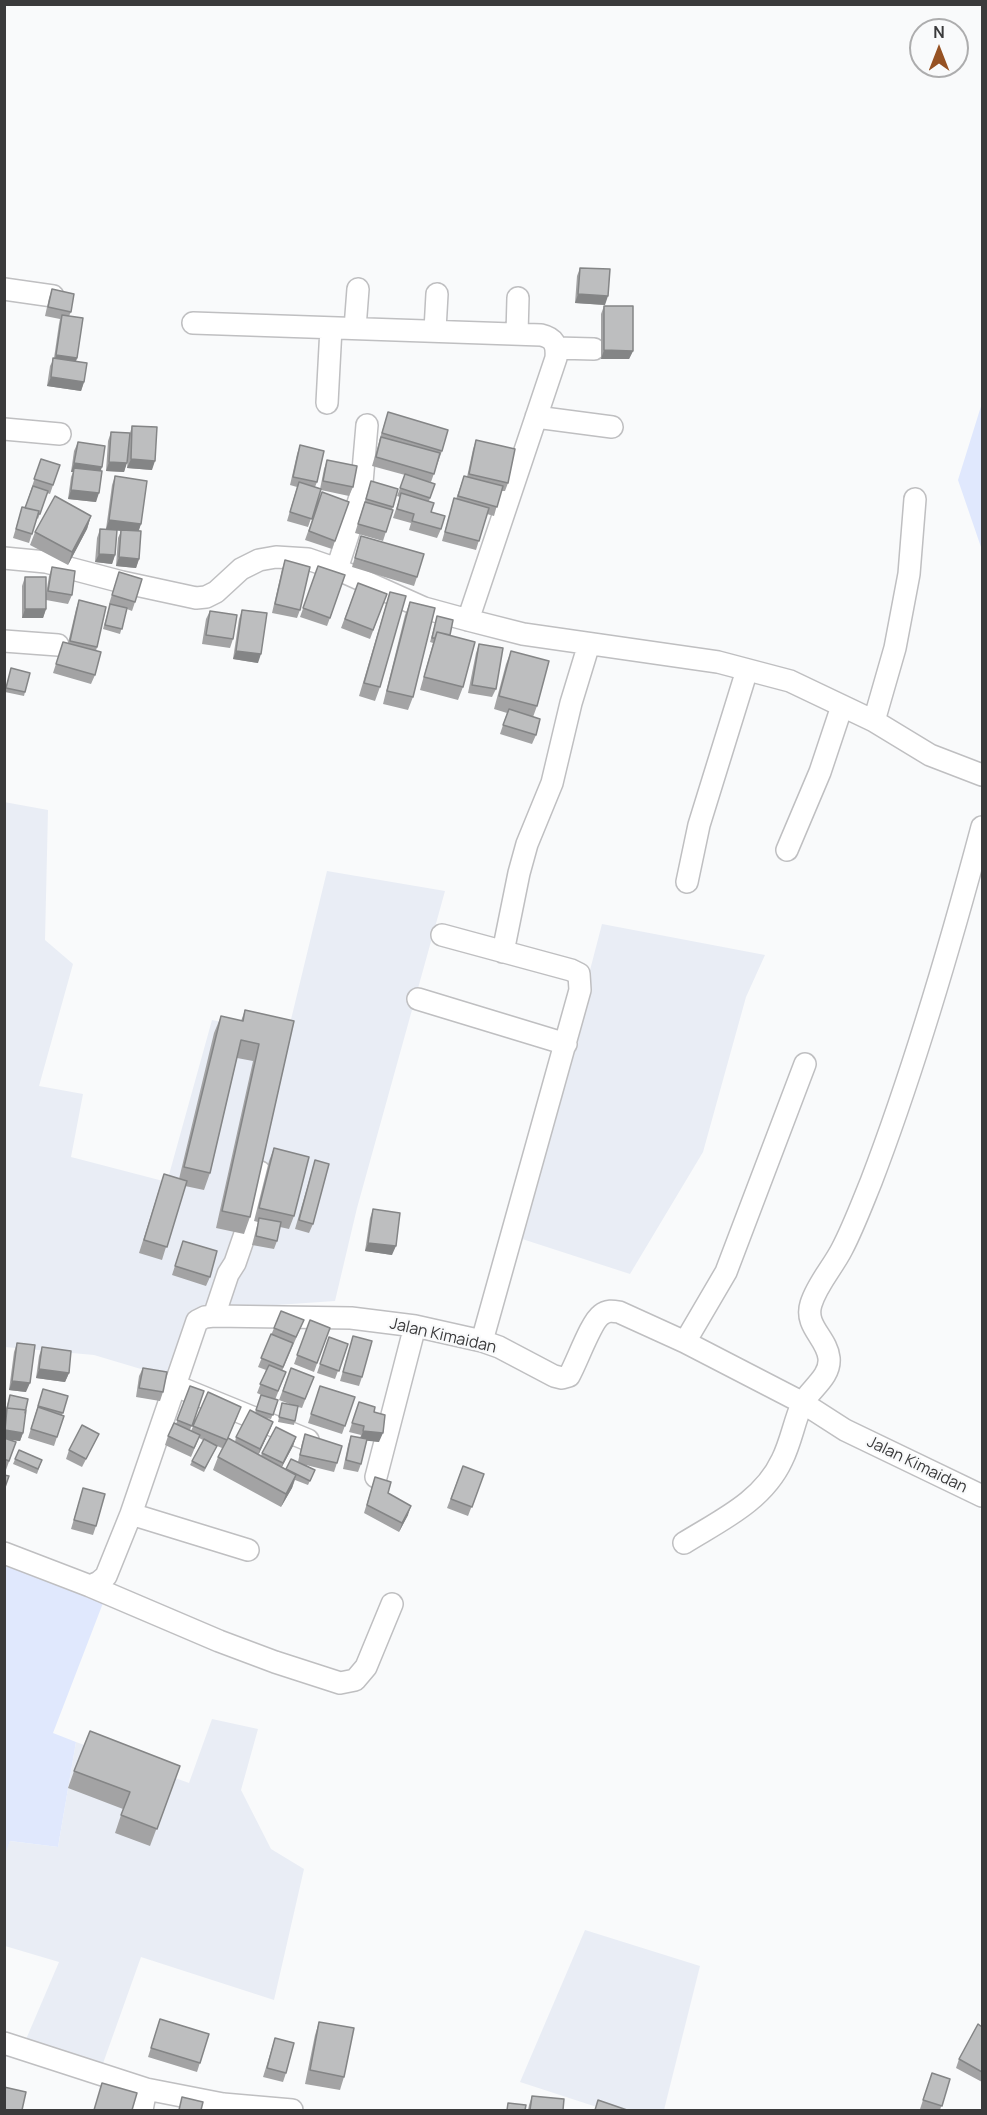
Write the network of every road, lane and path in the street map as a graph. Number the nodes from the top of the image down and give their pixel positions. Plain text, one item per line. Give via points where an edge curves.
1 (4, 289) edge
2 (358, 289) dead end
3 (437, 294) dead end
4 (53, 296) edge
5 (518, 298) dead end
6 (193, 323) dead end
7 (331, 328) junction
8 (355, 328) junction
9 (435, 330) junction
10 (517, 334) junction
11 (556, 348) junction
12 (594, 349) dead end
13 (327, 403) dead end
14 (536, 417) junction
15 (367, 425) dead end
16 (612, 427) dead end
17 (4, 429) edge
18 (60, 434) dead end
19 (915, 499) dead end
20 (4, 558) edge
21 (337, 568) junction
22 (468, 620) junction
23 (4, 641) edge
24 (589, 644) junction
25 (58, 645) dead end
26 (747, 670) junction
27 (842, 706) junction
28 (874, 721) junction
29 (982, 775) edge
30 (982, 827) edge
31 (788, 850) dead end
32 (687, 882) dead end
33 (442, 935) dead end
34 (502, 952) junction
35 (418, 999) dead end
36 (566, 1044) junction
37 (806, 1064) dead end
38 (260, 1172) edge
39 (214, 1316) junction
40 (415, 1326) junction
41 (482, 1341) junction
42 (686, 1342) junction
43 (175, 1386) junction
44 (803, 1403) junction
45 (308, 1440) edge
46 (376, 1477) edge
47 (982, 1496) edge
48 (131, 1514) junction
49 (684, 1543) dead end
50 (248, 1550) dead end
51 (4, 1553) edge
52 (90, 1586) junction
53 (392, 1604) dead end
54 (4, 2043) edge
55 (146, 2089) junction
56 (142, 2110) edge
57 (292, 2110) edge

1 - 4 street
2 - 8 street
3 - 9 street
5 - 10 street
6 - 7 street
7 - 8 street
7 - 13 street
8 - 9 street
9 - 10 street
10 - 11 street via 549,336
11 - 12 street
11 - 14 street
14 - 16 street
14 - 22 street
15 - 21 street via 361,494
17 - 18 street
19 - 28 street via 909,574 895,648
20 - 21 street via 45,562 196,598 216,592 241,569 258,560 308,559
21 - 22 street via 424,608
22 - 24 street via 523,634
23 - 25 street
24 - 26 street via 718,662
24 - 34 street via 552,783 527,844
26 - 27 street via 790,681
26 - 32 street via 699,825
27 - 28 street
27 - 31 street
28 - 29 street via 930,755
30 - 44 street via 909,1073 870,1183 842,1249 811,1303 809,1316 829,1358 827,1371
33 - 34 street
34 - 36 street via 579,974 580,990
35 - 36 street
36 - 41 street
37 - 42 street via 726,1272
38 - 39 street via 246,1231
39 - 40 street, Jalan Kimaidan via 351,1318
39 - 43 street via 197,1321
40 - 41 street, Jalan Kimaidan
40 - 46 street
41 - 42 street, Jalan Kimaidan via 562,1378 569,1376 576,1365 599,1316 611,1310
42 - 44 street, Jalan Kimaidan
43 - 45 street
43 - 48 street
44 - 47 street, Jalan Kimaidan via 845,1430
44 - 49 street via 782,1460 766,1486 746,1506
48 - 50 street
48 - 52 street via 106,1576
51 - 52 street
52 - 53 street via 219,1641 340,1683 355,1680 366,1667
54 - 55 street
55 - 56 street
55 - 57 street via 223,2104

